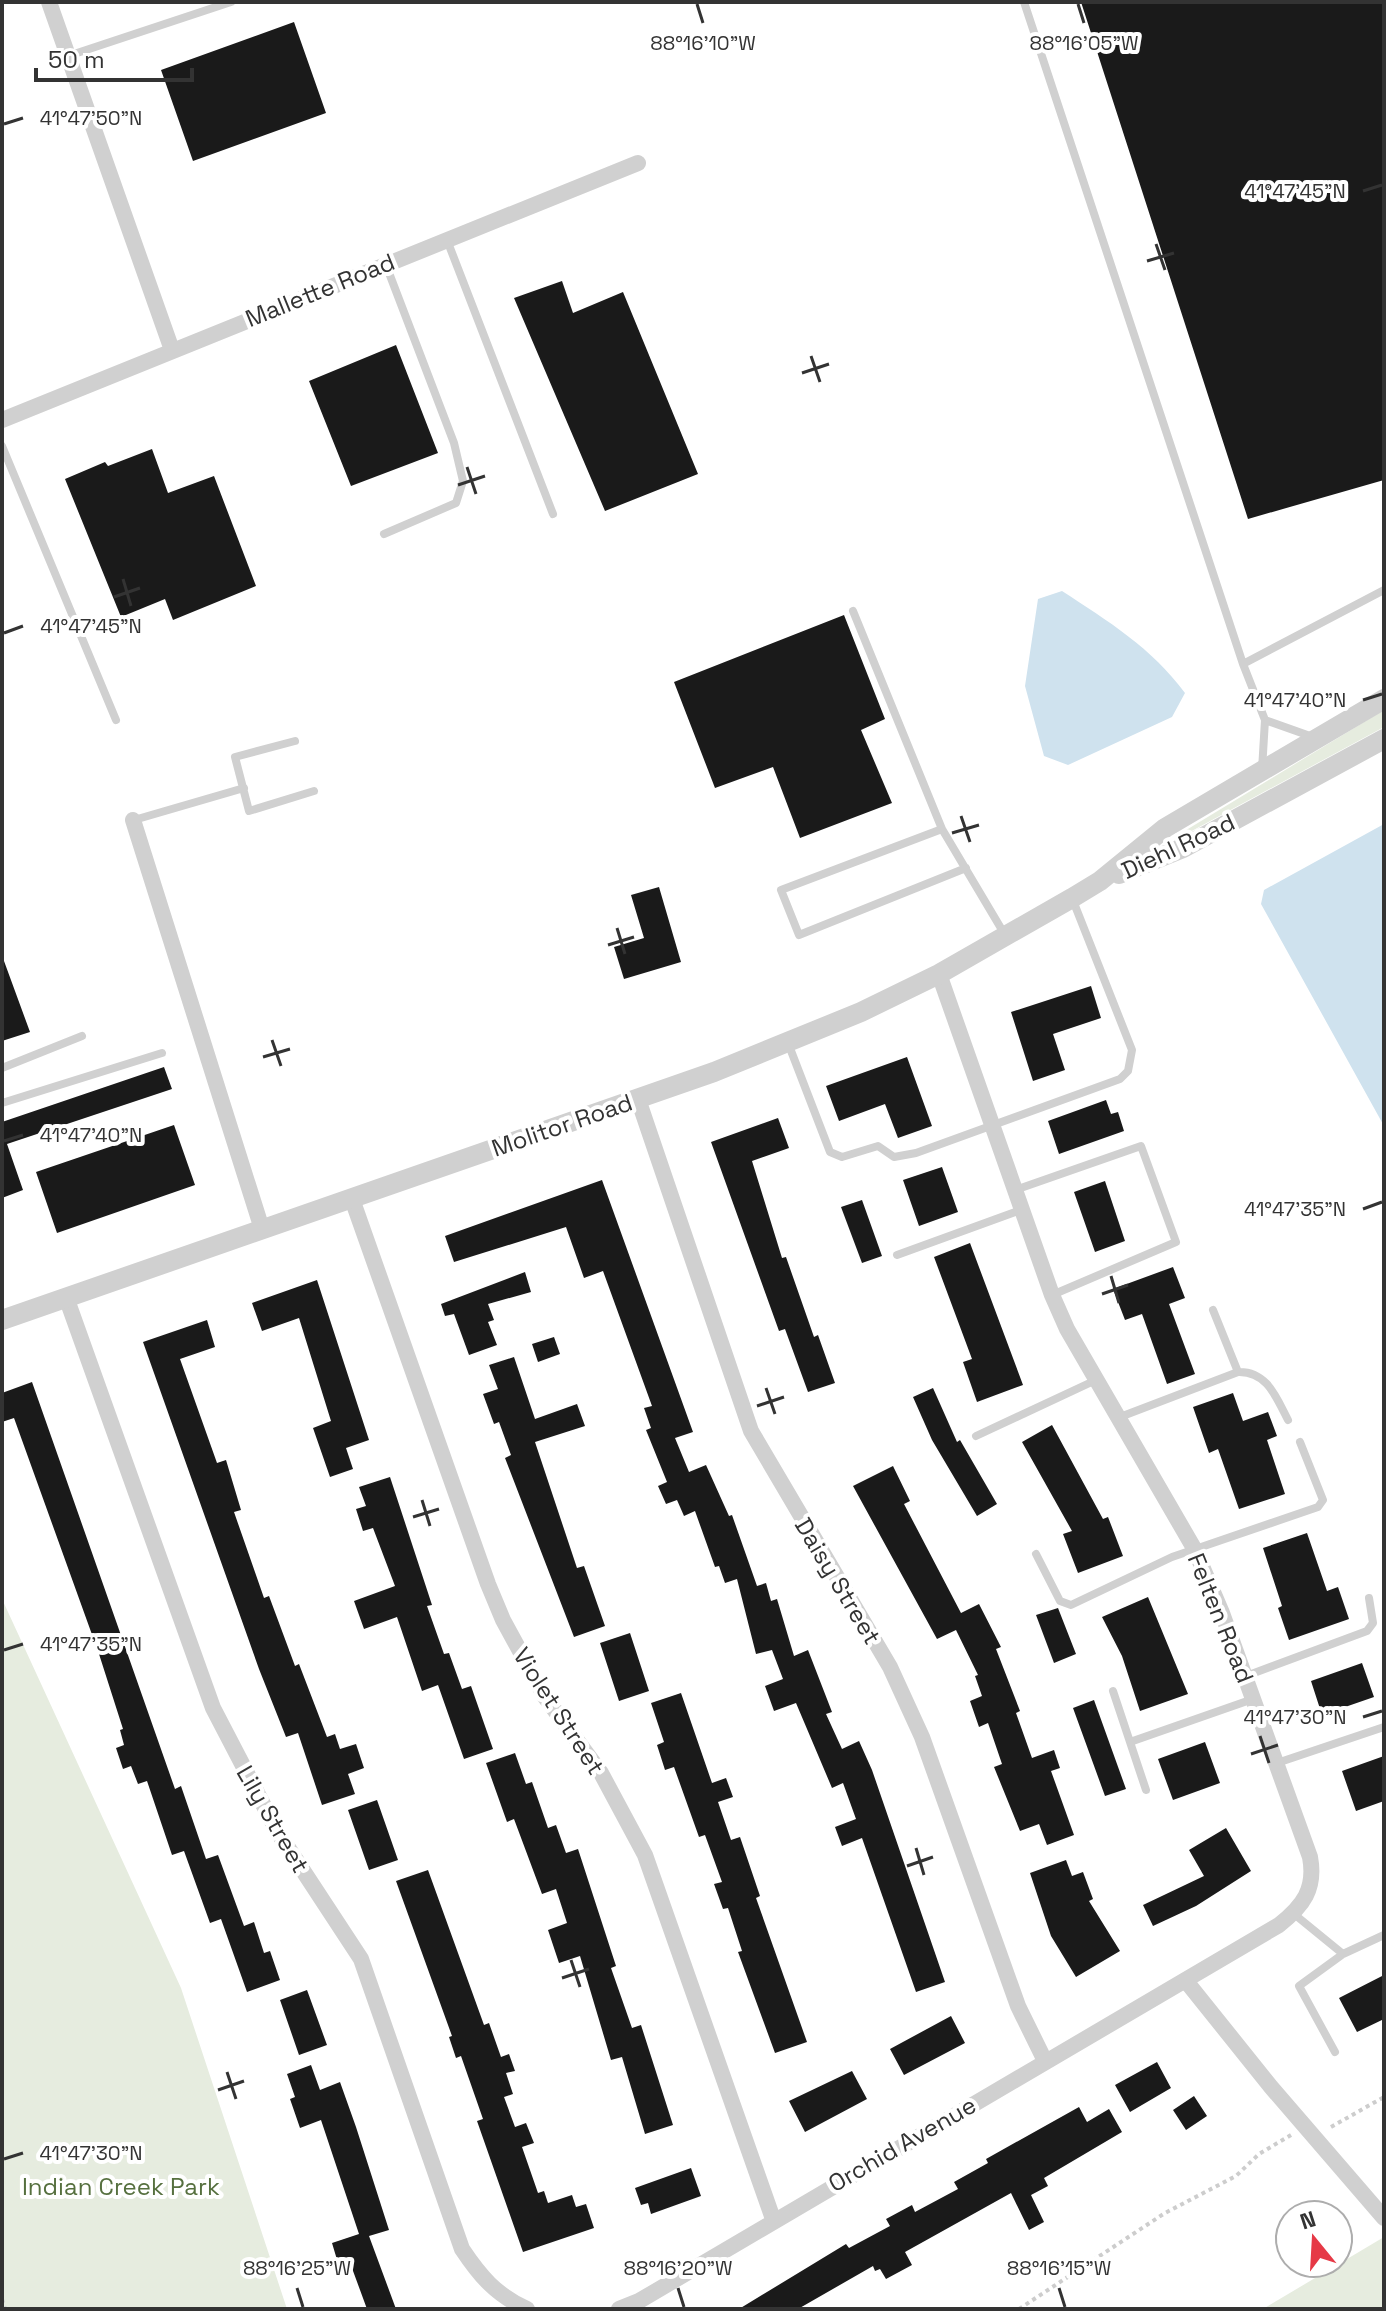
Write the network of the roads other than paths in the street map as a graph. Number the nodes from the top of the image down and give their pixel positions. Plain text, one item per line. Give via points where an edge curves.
1 (49, 2) edge
2 (231, 2) edge
3 (1024, 2) edge
4 (68, 56) junction
5 (638, 163) dead end
6 (447, 239) junction
7 (385, 264) junction
8 (172, 350) junction
9 (2, 420) edge
10 (2, 446) edge
11 (553, 514) dead end
12 (384, 534) dead end
13 (1384, 590) edge
14 (853, 611) dead end
15 (1243, 664) junction
16 (1384, 699) edge
17 (116, 720) dead end
18 (1265, 720) junction
19 (1317, 739) junction
20 (1384, 739) edge
21 (295, 741) dead end
22 (1262, 771) junction
23 (244, 788) junction
24 (314, 791) dead end
25 (133, 820) joint
26 (942, 829) junction
27 (966, 868) junction
28 (1100, 881) junction
29 (1072, 898) junction
30 (1006, 936) junction
31 (939, 974) junction
32 (82, 1036) dead end
33 (788, 1043) junction
34 (162, 1053) dead end
35 (2, 1068) edge
36 (638, 1099) junction
37 (2, 1103) edge
38 (991, 1126) junction
39 (1014, 1190) junction
40 (352, 1199) junction
41 (1021, 1210) junction
42 (262, 1229) junction
43 (897, 1255) dead end
44 (1052, 1295) junction
45 (66, 1297) junction
46 (1213, 1310) dead end
47 (2, 1320) edge
48 (1238, 1372) junction
49 (1097, 1380) junction
50 (1120, 1417) junction
51 (1288, 1420) dead end
52 (976, 1436) dead end
53 (1300, 1442) dead end
54 (1195, 1550) junction
55 (1036, 1554) dead end
56 (1369, 1598) dead end
57 (1246, 1676) junction
58 (1113, 1691) dead end
59 (1254, 1699) junction
60 (1384, 1727) edge
61 (1130, 1742) junction
62 (1276, 1764) junction
63 (1146, 1790) dead end
64 (1294, 1914) junction
65 (1384, 1935) edge
66 (1343, 1954) junction
67 (1186, 1981) junction
68 (1335, 2052) dead end
69 (1045, 2061) junction
70 (1384, 2218) edge
71 (773, 2219) junction
72 (527, 2309) edge
73 (619, 2309) edge

1 - 4 street
2 - 4 lane
3 - 15 lane
4 - 8 street
5 - 6 street, Mallette Road
6 - 7 street, Mallette Road
6 - 11 lane
7 - 8 street, Mallette Road
7 - 12 lane via 454,443 463,481 456,503
8 - 9 street, Mallette Road
10 - 17 lane
13 - 15 lane
14 - 26 lane
15 - 18 lane
16 - 19 street, Diehl Road
18 - 19 lane
18 - 22 lane
19 - 22 street, Diehl Road
20 - 28 street, Diehl Road via 1183,848
21 - 23 lane via 235,757
22 - 28 street, Diehl Road via 1165,828
23 - 24 lane via 249,811
23 - 25 lane
25 - 42 street
26 - 27 lane
26 - 27 lane via 781,890 799,935
27 - 30 lane
28 - 29 street, Molitor Road
29 - 30 street, Molitor Road
29 - 38 lane via 1132,1061 1120,1079
30 - 31 street, Molitor Road
31 - 33 street, Molitor Road
31 - 38 street, Felten Road
32 - 35 lane
33 - 36 street, Molitor Road
33 - 38 lane via 830,1152 842,1157 878,1146 894,1157
34 - 37 lane
36 - 40 street, Molitor Road
36 - 69 street, Daisy Street via 751,1431 890,1667 922,1737 1018,2006
38 - 39 street, Felten Road
39 - 41 street, Felten Road
39 - 44 lane via 1141,1146 1176,1242
40 - 42 street, Molitor Road
40 - 71 street, Violet Street via 493,1596 545,1697 601,1773 645,1855
41 - 43 lane
41 - 44 street, Felten Road
42 - 45 street, Molitor Road
44 - 49 street, Felten Road
45 - 47 street, Molitor Road
45 - 72 street, Lily Street via 213,1708 277,1831 361,1959 462,2249 483,2279
46 - 48 lane
48 - 50 lane
48 - 51 lane via 1261,1376
49 - 50 street, Felten Road
49 - 52 lane
50 - 54 street, Felten Road
53 - 54 lane via 1322,1504
54 - 55 lane via 1071,1605 1060,1601
54 - 57 street, Felten Road
56 - 57 lane via 1373,1623 1367,1631
57 - 59 street, Felten Road
58 - 61 lane
59 - 61 lane
59 - 62 street, Felten Road
60 - 62 lane
61 - 63 lane
62 - 64 street, Felten Road via 1313,1871 1305,1901
64 - 66 lane
64 - 67 street
65 - 66 lane
66 - 68 lane via 1299,1986
67 - 69 street, Orchid Avenue
67 - 70 street
69 - 71 street, Orchid Avenue
71 - 73 street, Orchid Avenue

